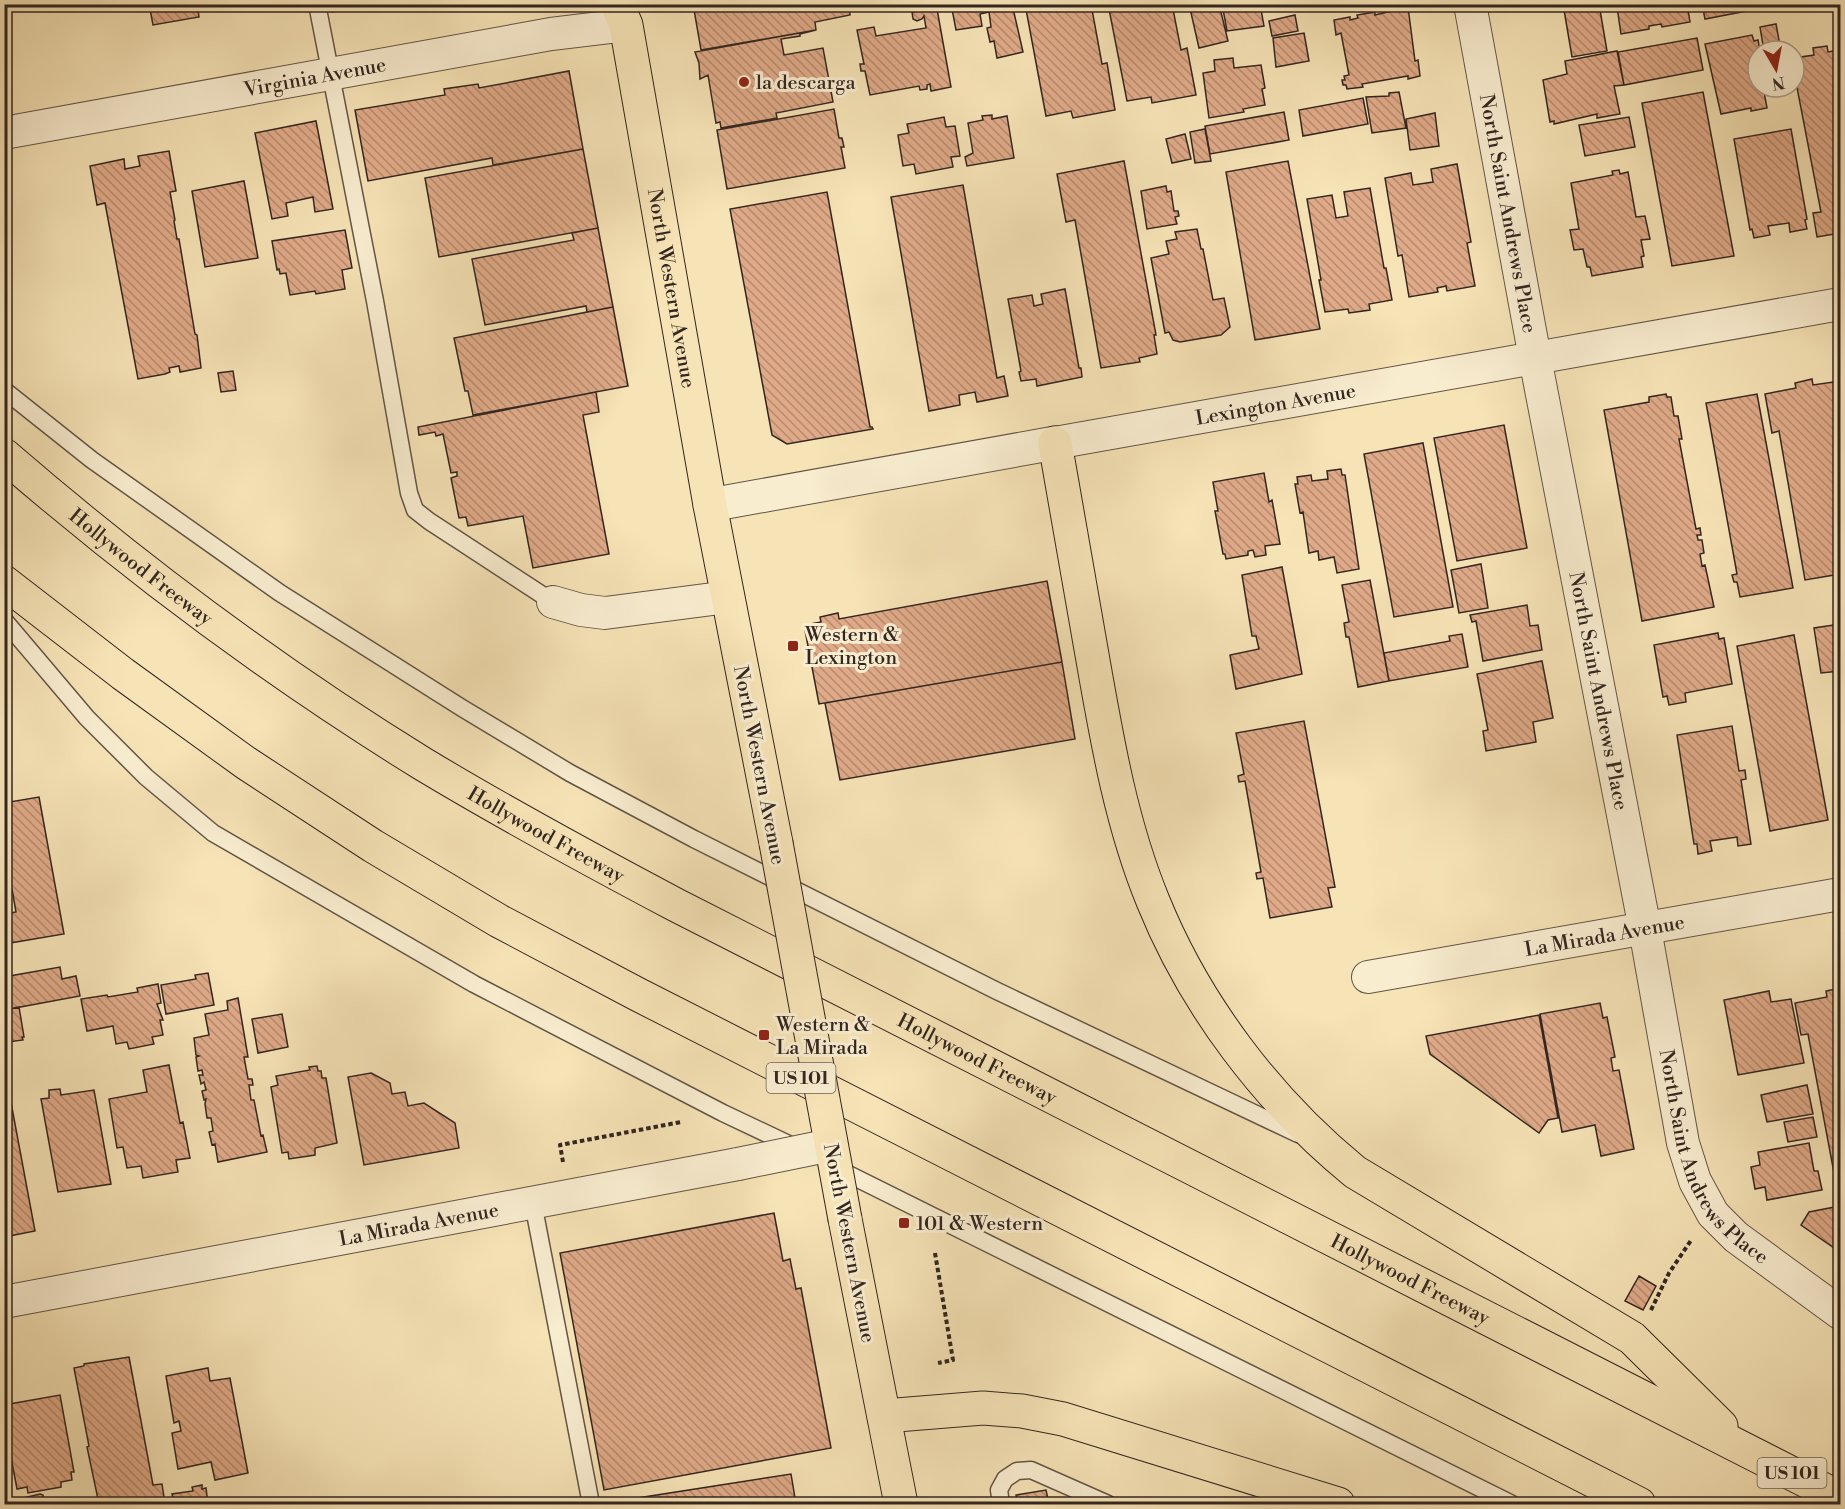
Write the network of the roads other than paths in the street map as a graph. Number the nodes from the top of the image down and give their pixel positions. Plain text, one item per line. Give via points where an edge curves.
1 (317, 4) edge
2 (1470, 4) edge
3 (627, 11) edge
4 (330, 75) junction
5 (4, 133) edge
6 (1840, 304) edge
7 (1535, 358) junction
8 (4, 390) edge
9 (1055, 443) junction
10 (4, 455) edge
11 (710, 505) junction
12 (4, 582) edge
13 (728, 597) junction
14 (552, 602) joint
15 (4, 620) edge
16 (1840, 894) edge
17 (1645, 929) junction
18 (1368, 977) dead end
19 (1321, 1144) junction
20 (831, 1145) junction
21 (533, 1203) junction
22 (4, 1302) edge
23 (1840, 1313) edge
24 (884, 1416) junction
25 (1744, 1449) junction
26 (1840, 1498) edge
27 (591, 1504) edge
28 (901, 1504) edge
29 (1001, 1504) edge
30 (1108, 1504) edge
31 (1338, 1504) edge
32 (1512, 1504) edge
33 (1639, 1504) edge

1 - 4 lane
2 - 7 street, North Saint Andrews Place
3 - 4 street, Virginia Avenue via 551,34
3 - 11 main road, North Western Avenue
4 - 5 street, Virginia Avenue
4 - 14 lane via 415,510
6 - 7 street, Lexington Avenue
7 - 9 street, Lexington Avenue
7 - 17 street, North Saint Andrews Place
8 - 19 lane via 92,460 280,593 570,773 986,986
9 - 11 street, Lexington Avenue
9 - 19 main road via 1101,708 1122,803 1152,900 1172,945 1229,1037
10 - 25 main road, Hollywood Freeway / US 101 via 173,594 255,652 423,764 542,834
11 - 13 main road, North Western Avenue
12 - 33 main road, US 101 via 246,762 373,846 499,921
13 - 14 street via 605,613
13 - 20 main road, North Western Avenue, bridge
15 - 32 lane via 87,718 146,777 213,833 474,984 723,1113
16 - 17 street, La Mirada Avenue
17 - 18 street, La Mirada Avenue
17 - 23 street, North Saint Andrews Place via 1683,1143 1695,1181 1713,1214 1736,1237
19 - 25 main road via 1355,1172 1632,1338
20 - 21 street, La Mirada Avenue, bridge
20 - 24 main road, North Western Avenue, bridge
21 - 22 street, La Mirada Avenue
21 - 27 lane
24 - 28 main road, North Western Avenue
24 - 31 main road via 983,1408 1022,1411 1063,1419
25 - 26 main road, Hollywood Freeway / US 101
29 - 30 lane via 999,1490 1005,1479 1017,1471 1032,1470

